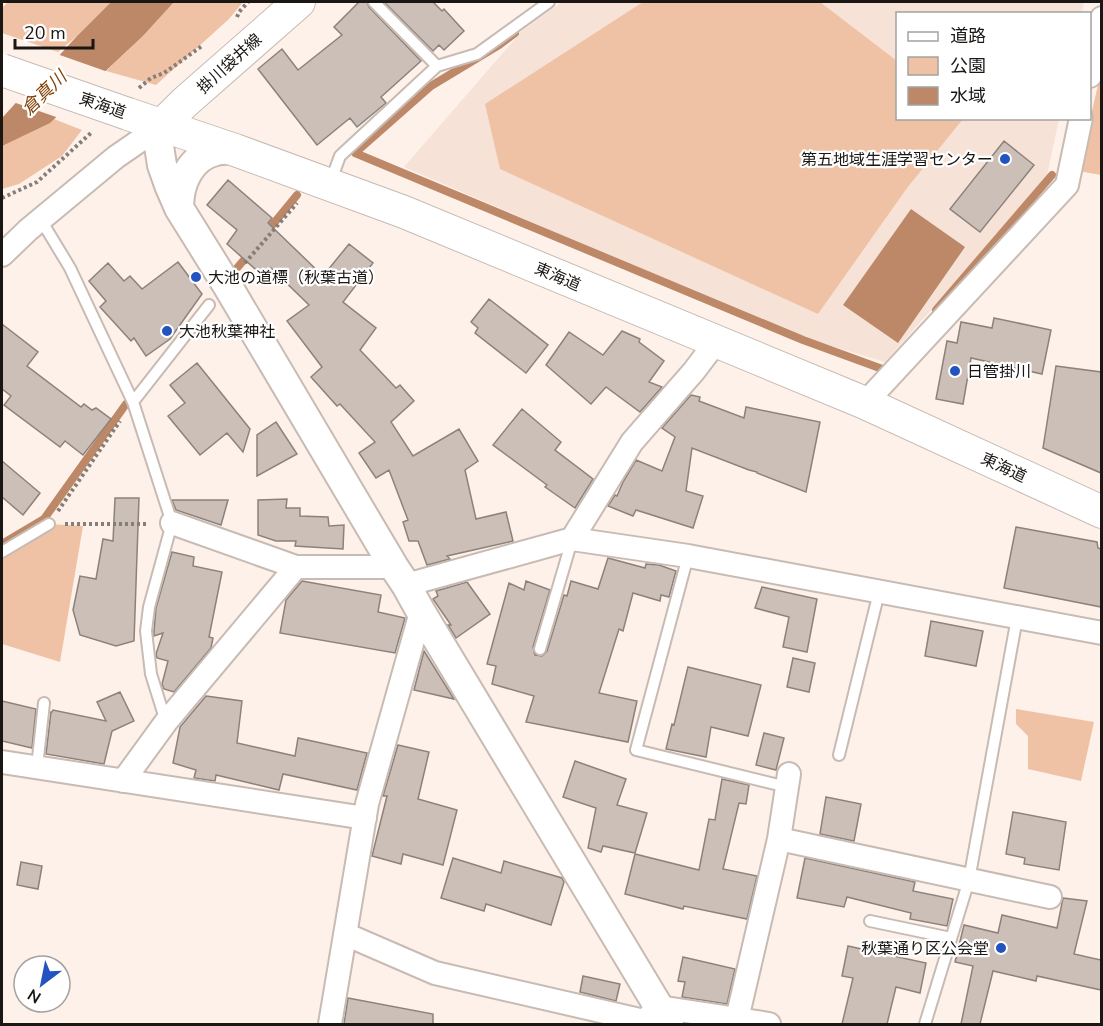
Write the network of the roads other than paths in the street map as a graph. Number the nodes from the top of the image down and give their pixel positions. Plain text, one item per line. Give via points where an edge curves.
1 (299, 2) edge
2 (374, 2) edge
3 (549, 2) edge
4 (1101, 18) edge
5 (436, 66) junction
6 (1091, 66) edge
7 (2, 70) edge
8 (1081, 120) edge
9 (161, 126) junction
10 (236, 150) junction
11 (330, 183) junction
12 (179, 208) junction
13 (41, 220) junction
14 (2, 255) edge
15 (209, 305) dead end
16 (716, 342) junction
17 (133, 402) junction
18 (865, 403) junction
19 (1101, 512) edge
20 (172, 523) junction
21 (49, 524) road end
22 (572, 539) junction
23 (2, 552) edge
24 (688, 556) junction
25 (296, 567) junction
26 (400, 576) junction
27 (879, 592) junction
28 (421, 612) junction
29 (1017, 618) junction
30 (1101, 633) edge
31 (540, 649) dead end
32 (44, 703) dead end
33 (166, 722) junction
34 (839, 755) dead end
35 (2, 762) edge
36 (37, 767) junction
37 (788, 780) joint
38 (123, 781) junction
39 (364, 818) junction
40 (779, 839) junction
41 (969, 880) junction
42 (1050, 897) dead end
43 (870, 921) dead end
44 (345, 934) junction
45 (951, 938) junction
46 (664, 1016) edge
47 (737, 1019) junction
48 (330, 1024) edge
49 (769, 1024) edge
50 (925, 1024) edge

1 - 9 main road, 掛川袋井線
2 - 5 lane
3 - 5 lane via 477,54
4 - 6 street
5 - 11 lane via 340,156
7 - 9 main road, 東海道, bridge via 131,104
8 - 18 street via 1067,185
9 - 10 main road, 東海道
9 - 12 street via 162,165
9 - 13 street via 116,156
10 - 11 main road, 東海道
10 - 12 street via 218,150 193,164 182,183
11 - 16 main road, 東海道
12 - 26 street
13 - 14 street
13 - 17 lane via 70,268
15 - 17 lane
16 - 18 main road, 東海道
16 - 22 street via 632,442
17 - 20 lane
18 - 19 main road, 東海道
20 - 25 street
20 - 33 lane via 146,631 151,674
21 - 23 lane
22 - 24 street
22 - 26 street
22 - 31 lane
24 - 27 street
24 - 37 lane via 636,750
25 - 26 street
25 - 33 street
26 - 28 street
27 - 29 street
27 - 34 lane
28 - 39 street
28 - 46 street
29 - 30 street
29 - 41 lane
32 - 36 lane
33 - 38 street
35 - 36 street
36 - 38 street
37 - 40 street
38 - 39 street
39 - 44 street
40 - 41 street
40 - 47 street
41 - 42 street
41 - 45 lane
43 - 45 lane
44 - 46 street via 435,973 644,1021
44 - 48 street
45 - 50 lane
46 - 47 street
47 - 49 street

